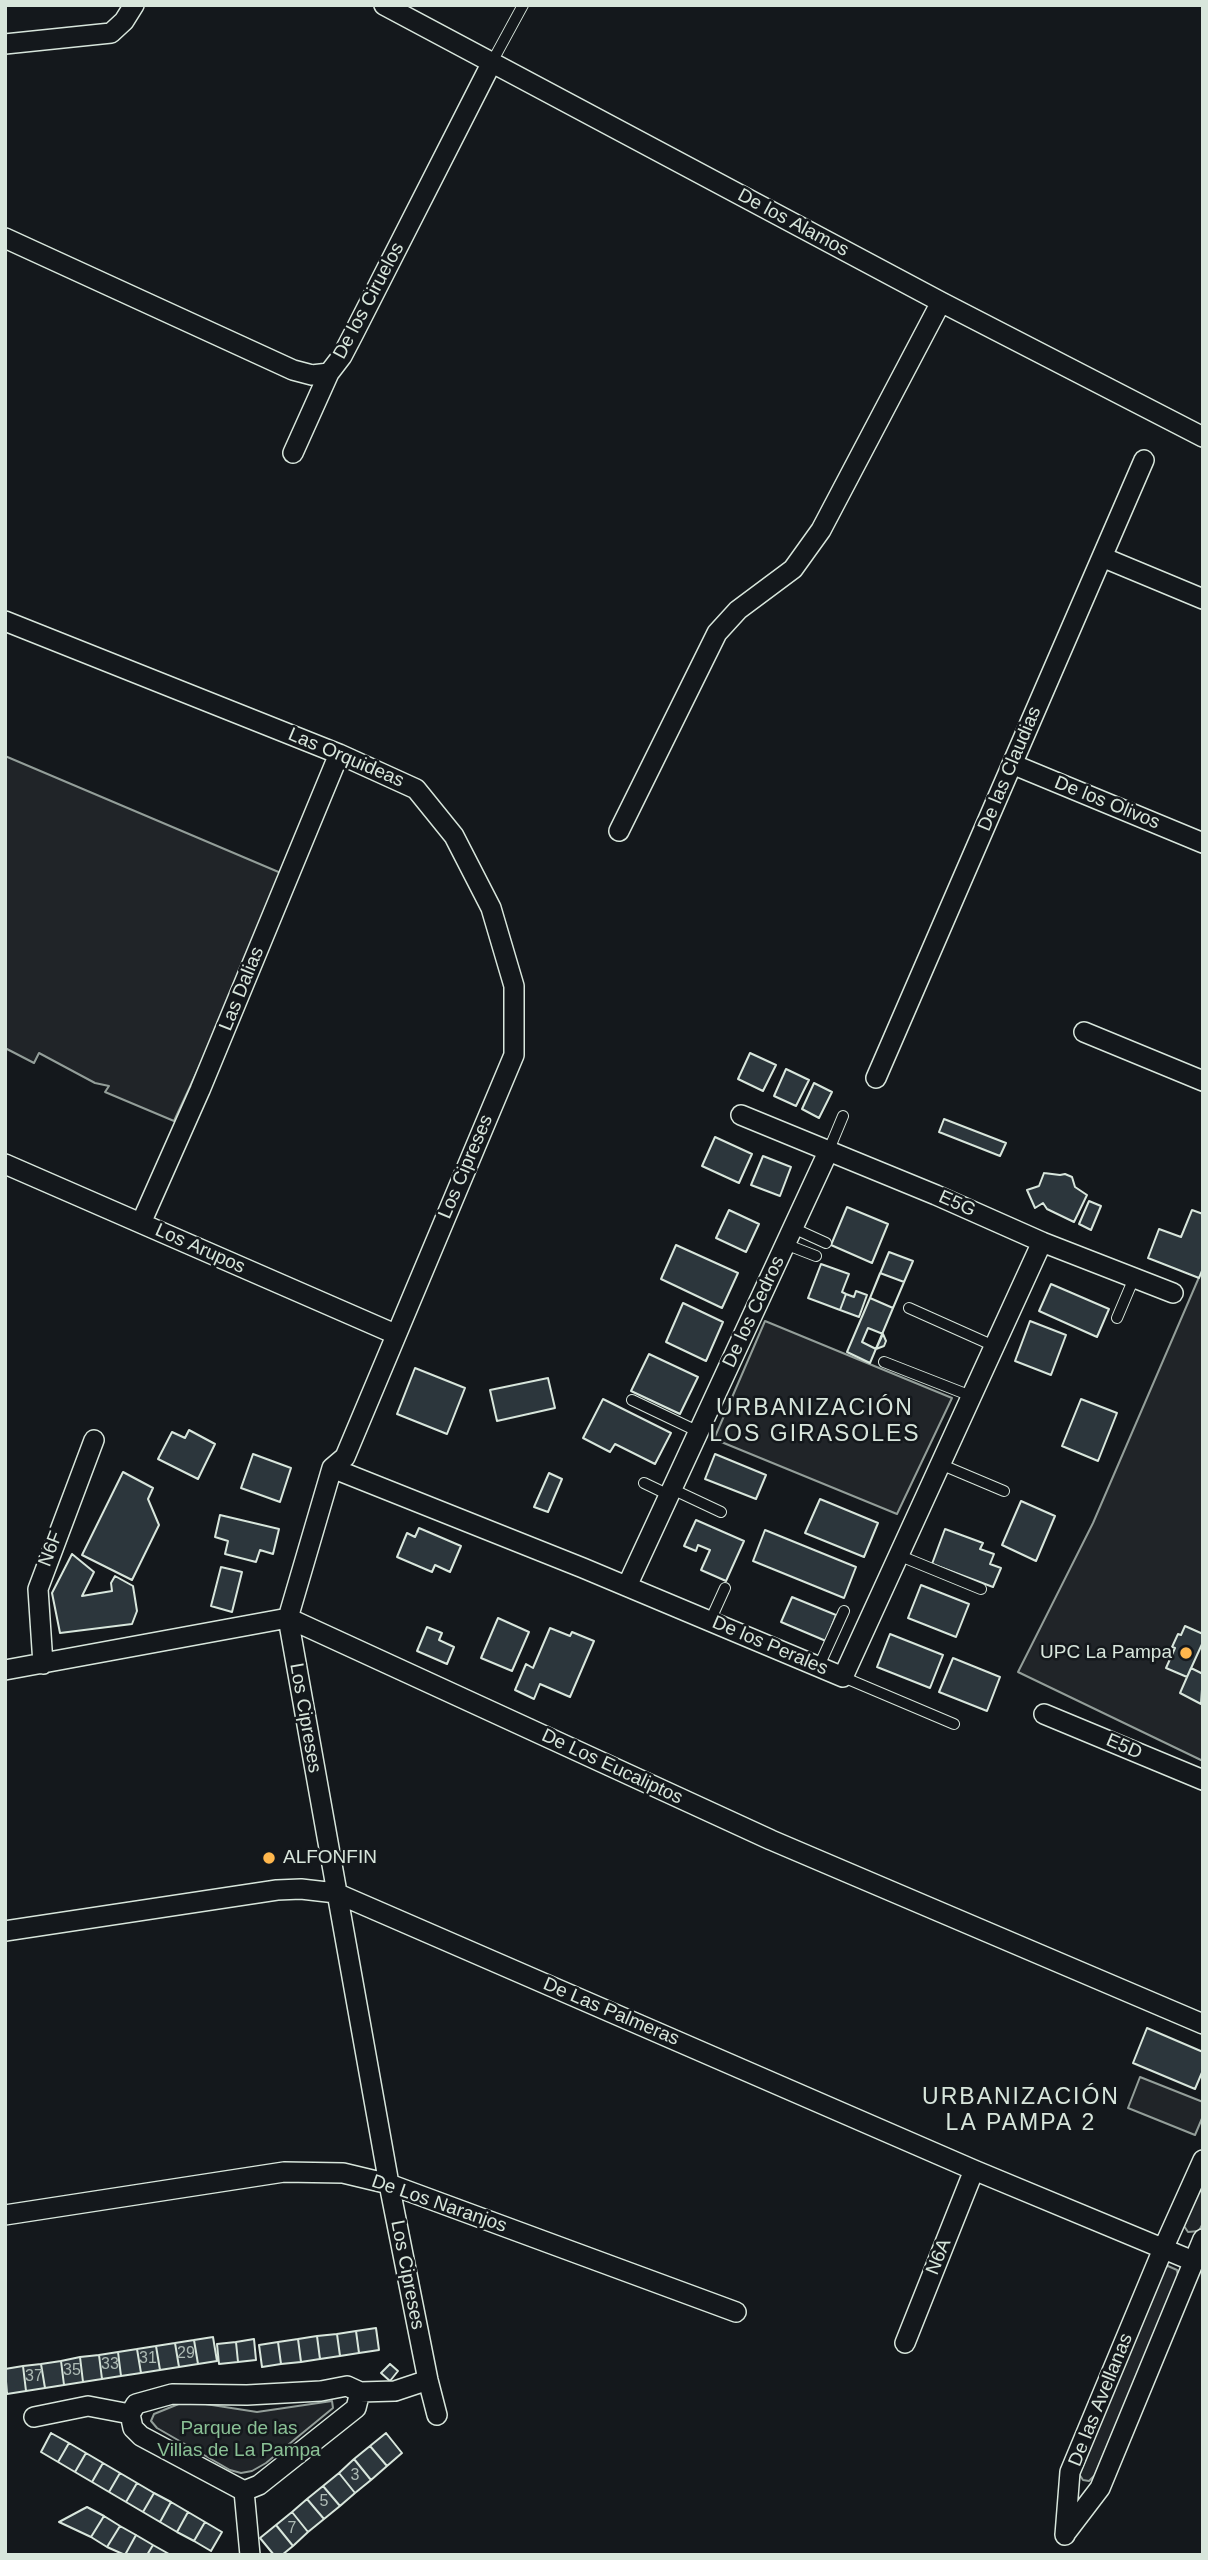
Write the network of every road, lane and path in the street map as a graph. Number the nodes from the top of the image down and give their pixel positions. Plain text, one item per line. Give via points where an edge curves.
1 (134, 5) edge
2 (384, 5) edge
3 (523, 5) edge
4 (5, 44) edge
5 (492, 62) junction
6 (5, 238) edge
7 (941, 302) junction
8 (329, 373) junction
9 (1203, 437) edge
10 (293, 453) dead end
11 (1144, 460) dead end
12 (1102, 557) junction
13 (1203, 599) edge
14 (5, 621) edge
15 (339, 754) junction
16 (1012, 764) junction
17 (619, 831) dead end
18 (1203, 842) edge
19 (1084, 1032) dead end
20 (514, 1055) joint
21 (876, 1078) dead end
22 (1203, 1081) edge
23 (741, 1115) dead end
24 (843, 1116) dead end
25 (828, 1152) junction
26 (5, 1164) edge
27 (141, 1223) junction
28 (789, 1236) junction
29 (1042, 1242) junction
30 (826, 1243) dead end
31 (816, 1256) dead end
32 (1134, 1278) junction
33 (1173, 1293) dead end
34 (909, 1308) dead end
35 (1117, 1318) dead end
36 (395, 1334) junction
37 (994, 1346) junction
38 (884, 1362) dead end
39 (971, 1396) junction
40 (632, 1401) dead end
41 (699, 1432) junction
42 (94, 1440) dead end
43 (940, 1464) junction
44 (332, 1468) junction
45 (644, 1483) dead end
46 (1004, 1491) dead end
47 (671, 1492) junction
48 (721, 1512) dead end
49 (898, 1555) junction
50 (627, 1586) junction
51 (725, 1588) dead end
52 (981, 1589) dead end
53 (844, 1611) dead end
54 (288, 1618) junction
55 (710, 1621) junction
56 (43, 1664) junction
57 (819, 1666) junction
58 (5, 1670) edge
59 (843, 1677) junction
60 (1044, 1713) dead end
61 (954, 1724) dead end
62 (1203, 1780) edge
63 (336, 1893) junction
64 (5, 1931) edge
65 (1203, 2024) edge
66 (1203, 2160) edge
67 (974, 2170) junction
68 (389, 2183) junction
69 (5, 2215) edge
70 (1203, 2239) edge
71 (1163, 2249) junction
72 (1193, 2262) junction
73 (736, 2312) dead end
74 (905, 2343) dead end
75 (428, 2380) junction
76 (360, 2392) junction
77 (130, 2414) junction
78 (437, 2416) dead end
79 (34, 2417) dead end
80 (244, 2491) junction
81 (250, 2555) edge

1 - 4 street via 111,33
2 - 5 street, De los Alamos
3 - 5 lane
5 - 7 street, De los Alamos
5 - 8 street, De los Ciruelos via 342,356
6 - 8 street, De los Ciruelos via 293,370
7 - 9 street, De los Alamos
7 - 17 street via 821,530 793,569 738,610 718,634
8 - 10 street
11 - 12 street, De las Claudias
12 - 13 street
12 - 16 street, De las Claudias
14 - 15 street, Las Orquideas
15 - 20 street, Las Orquideas via 416,789 454,836 491,908 514,986
15 - 27 street, Las Dalias
16 - 18 street, De los Olivos
16 - 21 street, De las Claudias
19 - 22 street
20 - 36 street, Los Cipreses
23 - 25 street, E5G
24 - 25 lane
25 - 28 street, De los Cedros
25 - 29 street, E5G
26 - 27 street, Los Arupos
27 - 36 street, Los Arupos
28 - 30 lane
28 - 31 lane
28 - 41 street, De los Cedros
29 - 32 street, E5G
29 - 37 street, De los Perales
32 - 33 street, E5G
32 - 35 lane
34 - 37 lane
36 - 44 street, Los Cipreses via 345,1457
37 - 39 street, De los Perales
38 - 39 lane
39 - 43 street, De los Perales
40 - 41 lane
41 - 47 street, De los Cedros
42 - 56 street, N6F via 38,1589
43 - 46 lane
43 - 49 street, De los Perales
44 - 50 street, De los Perales
44 - 54 street, Los Cipreses
45 - 47 lane
47 - 48 lane
47 - 50 street, De los Cedros
49 - 52 lane
49 - 59 street, De los Perales
50 - 55 street, De los Perales
51 - 55 lane
53 - 57 lane
54 - 56 street
54 - 63 street, Los Cipreses
54 - 65 street, De Los Eucaliptos via 771,1840
55 - 57 street, De los Perales
56 - 58 street
57 - 59 street, De los Perales
59 - 61 lane
60 - 62 street, E5D
63 - 64 street, De Las Palmeras via 277,1890
63 - 67 street, De Las Palmeras
63 - 68 street, Los Cipreses
66 - 71 street, De las Avellanas
67 - 71 street, De Las Palmeras
67 - 74 street, N6A
68 - 69 street, De Los Naranjos via 343,2173 284,2172
68 - 73 street, De Los Naranjos
68 - 75 street, Los Cipreses
70 - 72 street, De las Avellanas
71 - 72 street, De Las Palmeras
71 - 72 street, De las Avellanas via 1070,2472 1065,2535 1100,2488
75 - 76 street via 395,2391
75 - 78 street, Los Cipreses
76 - 77 street via 347,2386 247,2395 172,2394 136,2404
76 - 80 street via 356,2408 259,2485
77 - 79 street via 88,2406
77 - 80 street via 133,2428 141,2436
80 - 81 street

